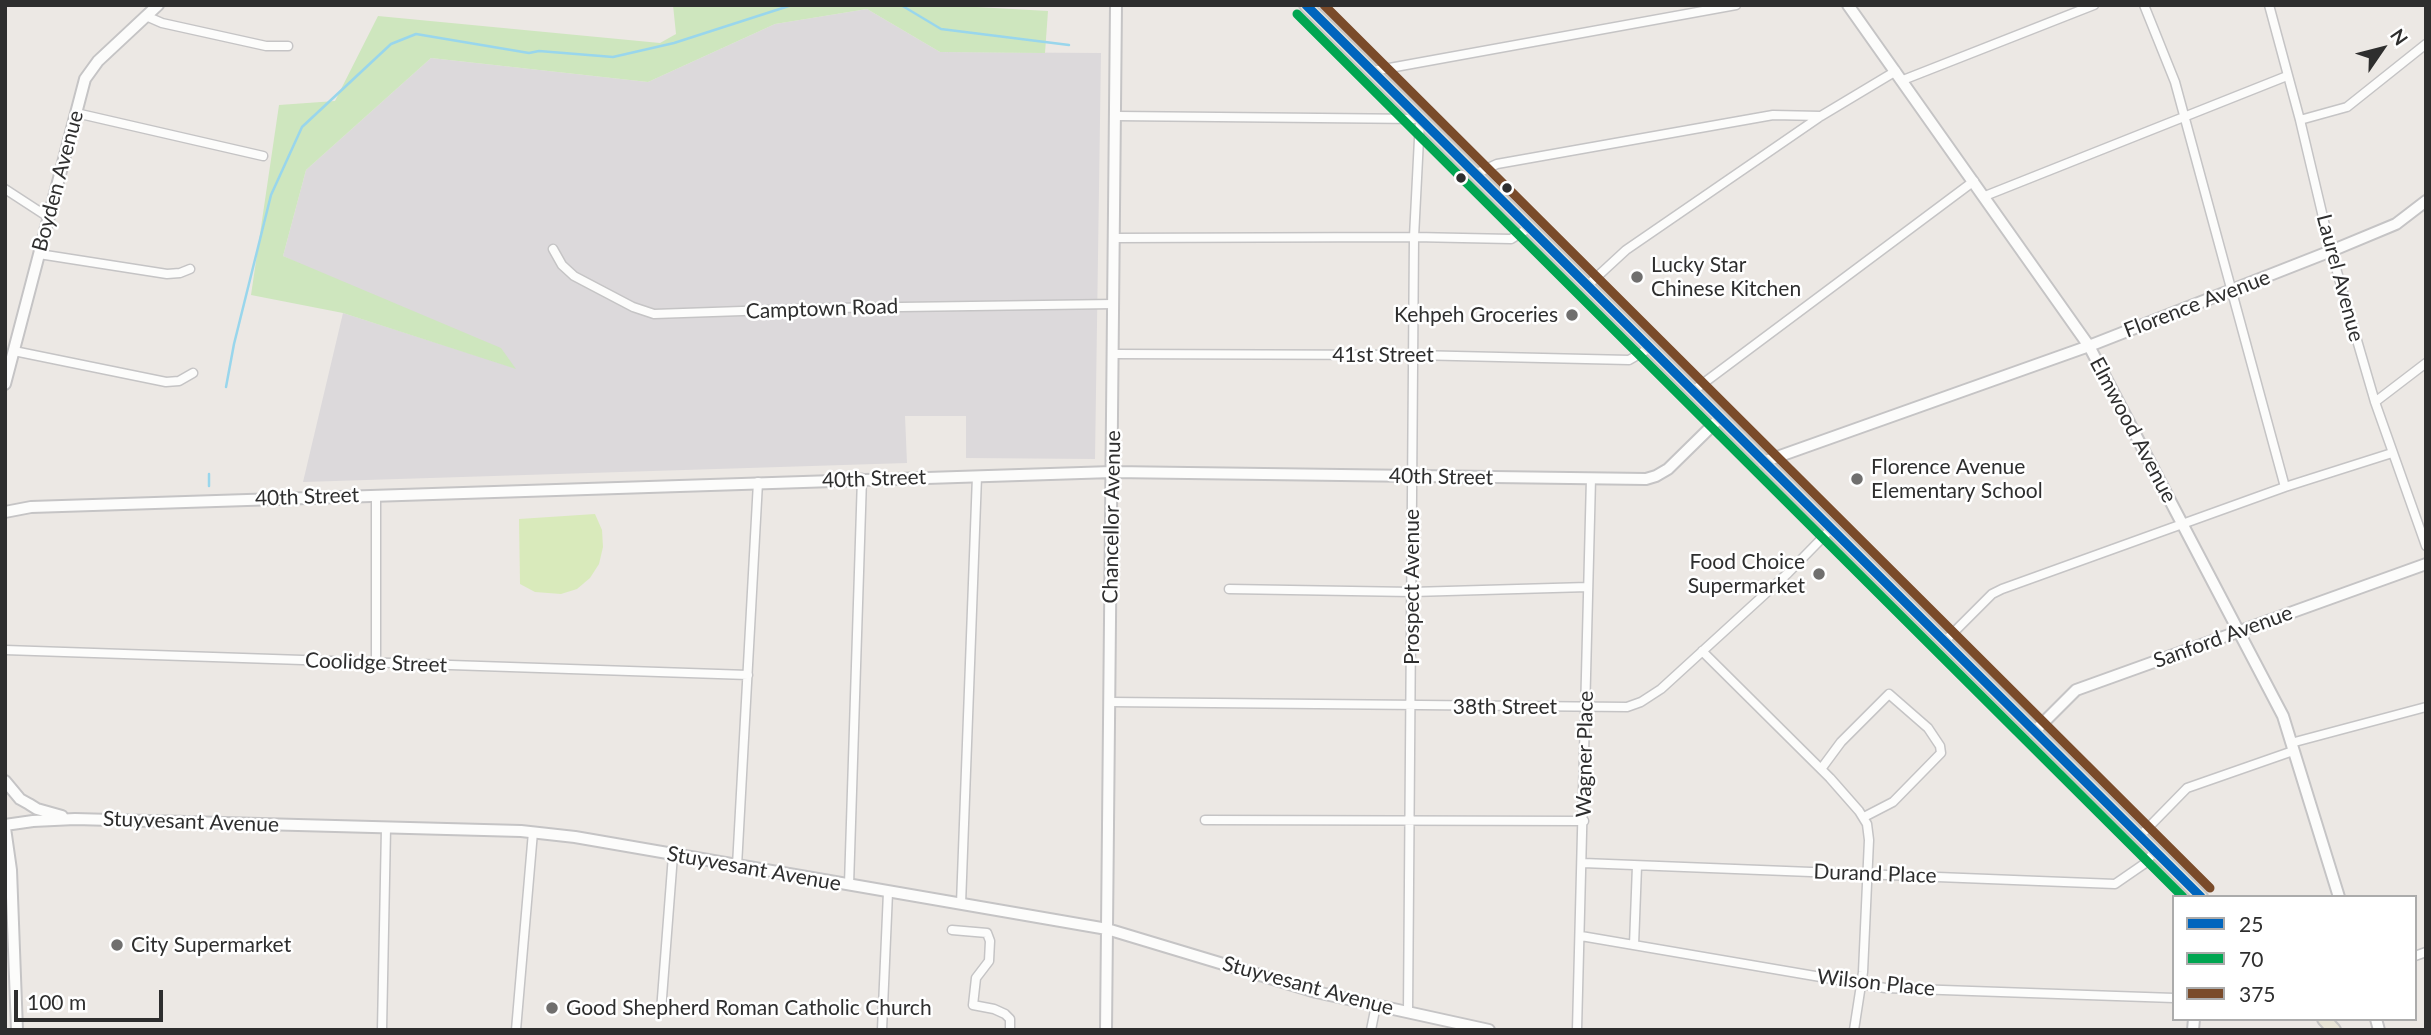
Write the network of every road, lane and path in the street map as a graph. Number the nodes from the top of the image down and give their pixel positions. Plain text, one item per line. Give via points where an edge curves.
1 (158, 5) edge
2 (1116, 5) edge
3 (1306, 5) edge
4 (1736, 5) edge
5 (1848, 5) edge
6 (2094, 5) edge
7 (2144, 5) edge
8 (2269, 5) edge
9 (146, 16) junction
10 (2426, 44) edge
11 (288, 46) dead end
12 (1373, 71) junction
13 (1899, 76) junction
14 (2287, 76) junction
15 (76, 113) junction
16 (1821, 116) junction
17 (2184, 116) junction
18 (1117, 117) junction
19 (1420, 119) junction
20 (2300, 120) junction
21 (263, 156) dead end
22 (1475, 174) junction
23 (1974, 181) junction
24 (5, 189) edge
25 (1984, 197) junction
26 (2426, 201) edge
27 (48, 217) junction
28 (1529, 228) junction
29 (1414, 237) junction
30 (1115, 238) junction
31 (553, 249) dead end
32 (2331, 251) junction
33 (39, 254) junction
34 (190, 269) dead end
35 (1587, 286) junction
36 (2231, 291) junction
37 (1114, 304) junction
38 (2090, 346) junction
39 (1650, 348) junction
40 (14, 351) junction
41 (1114, 354) junction
42 (1413, 355) junction
43 (2426, 363) edge
44 (193, 373) dead end
45 (5, 384) edge
46 (1693, 391) junction
47 (2375, 402) junction
48 (1720, 418) junction
49 (2392, 453) junction
50 (1763, 462) junction
51 (1112, 472) junction
52 (977, 476) junction
53 (1412, 477) junction
54 (862, 478) junction
55 (1591, 478) junction
56 (758, 482) junction
57 (2285, 487) junction
58 (376, 495) junction
59 (5, 512) edge
60 (2183, 524) junction
61 (1831, 529) junction
62 (2426, 546) edge
63 (2426, 564) edge
64 (1588, 587) junction
65 (1229, 589) dead end
66 (1412, 592) junction
67 (2239, 631) junction
68 (1944, 642) junction
69 (5, 650) edge
70 (1702, 651) junction
71 (376, 663) junction
72 (748, 675) junction
73 (1110, 702) junction
74 (1411, 706) junction
75 (1586, 707) junction
76 (2426, 707) edge
77 (2034, 732) junction
78 (2292, 747) junction
79 (1821, 769) junction
80 (5, 782) edge
81 (1864, 817) junction
82 (75, 819) junction
83 (1205, 820) dead end
84 (1409, 820) junction
85 (1584, 821) junction
86 (5, 826) edge
87 (386, 828) junction
88 (533, 832) junction
89 (2140, 836) junction
90 (2155, 851) junction
91 (673, 855) junction
92 (1583, 863) junction
93 (737, 866) junction
94 (1637, 866) junction
95 (1868, 874) junction
96 (849, 885) junction
97 (888, 892) junction
98 (2199, 895) edge
99 (2338, 895) edge
100 (961, 904) junction
101 (1107, 929) junction
102 (952, 930) dead end
103 (1581, 936) junction
104 (1634, 945) junction
105 (1862, 986) junction
106 (2172, 999) edge
107 (1376, 1005) junction
108 (661, 1012) dead end
109 (1408, 1012) junction
110 (17, 1030) edge
111 (382, 1030) edge
112 (516, 1030) edge
113 (882, 1030) edge
114 (1010, 1030) edge
115 (1106, 1030) edge
116 (1371, 1030) edge
117 (1489, 1030) edge
118 (1577, 1030) edge
119 (1854, 1030) edge

1 - 9 street, Boyden Avenue
2 - 18 street, Chancellor Avenue
3 - 12 main road
4 - 12 street
5 - 13 street, Elmwood Avenue
6 - 13 street
7 - 17 street
8 - 14 street, Laurel Avenue
9 - 11 street via 266,46
9 - 15 street, Boyden Avenue via 92,69
10 - 20 street via 2347,107
12 - 19 main road
13 - 16 street
13 - 23 street, Elmwood Avenue
14 - 17 street
14 - 20 street, Laurel Avenue
15 - 21 street
15 - 27 street, Boyden Avenue
16 - 22 street via 1773,116 1497,164
16 - 35 street via 1626,250
17 - 25 street
17 - 36 street
18 - 19 street
18 - 30 street, Chancellor Avenue
19 - 22 main road
19 - 29 street, Prospect Avenue
20 - 32 street, Laurel Avenue
22 - 28 main road
23 - 25 street, Elmwood Avenue
23 - 46 street
24 - 27 street
25 - 38 street, Elmwood Avenue
26 - 32 street, Florence Avenue via 2396,224
27 - 33 street, Boyden Avenue
28 - 29 street via 1511,239
28 - 35 main road
29 - 30 street
29 - 42 street, Prospect Avenue
30 - 37 street, Chancellor Avenue
31 - 37 street, Camptown Road via 574,276 654,314
32 - 36 street, Florence Avenue
32 - 47 street, Laurel Avenue
33 - 34 street via 167,274
33 - 40 street, Boyden Avenue
35 - 39 main road
36 - 38 street, Florence Avenue
36 - 57 street
37 - 41 street, Chancellor Avenue
38 - 50 street, Florence Avenue
38 - 60 street, Elmwood Avenue
39 - 42 street, 41st Street via 1629,360
39 - 46 main road
40 - 44 street via 166,382
40 - 45 street, Boyden Avenue
41 - 42 street, 41st Street
41 - 51 street, Chancellor Avenue
42 - 53 street, Prospect Avenue
43 - 47 street
46 - 48 main road
47 - 49 street, Laurel Avenue
48 - 50 main road
48 - 55 street, 40th Street via 1656,476
49 - 57 street
49 - 62 street, Laurel Avenue
50 - 61 main road
51 - 52 street, 40th Street
51 - 53 street, 40th Street
51 - 73 street, Chancellor Avenue
52 - 54 street, 40th Street
52 - 100 street
53 - 55 street, 40th Street
53 - 66 street, Prospect Avenue
54 - 56 street, 40th Street
54 - 96 street
55 - 64 street, Wagner Place
56 - 58 street, 40th Street
56 - 72 street
57 - 60 street
58 - 59 street, 40th Street via 31,507
58 - 71 street
60 - 67 street, Elmwood Avenue
60 - 68 street via 2002,589
61 - 68 main road
61 - 70 street, 38th Street
63 - 67 street, Sanford Avenue
64 - 66 street
64 - 75 street, Wagner Place
65 - 66 street
66 - 74 street, Prospect Avenue
67 - 77 street, Sanford Avenue via 2076,690
67 - 78 street, Elmwood Avenue via 2283,716
68 - 77 main road
69 - 71 street, Coolidge Street
70 - 75 street, 38th Street via 1641,702
70 - 79 street
71 - 72 street, Coolidge Street
72 - 93 street
73 - 74 street, 38th Street
73 - 101 street, Chancellor Avenue
74 - 75 street, 38th Street
74 - 84 street, Prospect Avenue
75 - 85 street, Wagner Place
76 - 78 street
77 - 89 main road
78 - 89 street via 2187,788
78 - 99 street, Elmwood Avenue
79 - 81 street
79 - 81 street via 1889,694 1928,728 1941,753 1893,802
80 - 82 street via 37,809
81 - 95 street via 1869,831
82 - 86 street, Stuyvesant Avenue
82 - 87 street, Stuyvesant Avenue
83 - 84 street
84 - 85 street
84 - 109 street, Prospect Avenue
85 - 92 street, Wagner Place
86 - 110 street
87 - 88 street, Stuyvesant Avenue
87 - 111 street
88 - 91 street, Stuyvesant Avenue
88 - 112 street
89 - 90 main road
90 - 95 street, Durand Place via 2115,884
90 - 98 main road
91 - 93 street, Stuyvesant Avenue
91 - 108 street
92 - 94 street, Durand Place
92 - 103 street, Wagner Place
93 - 96 street, Stuyvesant Avenue
94 - 95 street, Durand Place
94 - 104 street
95 - 105 street
96 - 97 street, Stuyvesant Avenue
97 - 100 street, Stuyvesant Avenue
97 - 113 street
100 - 101 street, Stuyvesant Avenue
101 - 107 street, Stuyvesant Avenue via 1316,992
101 - 115 street, Chancellor Avenue
102 - 114 street via 987,933 989,961 976,978 973,1005 1005,1014
103 - 104 street, Wilson Place
103 - 118 street, Wagner Place
104 - 105 street, Wilson Place
105 - 106 street, Wilson Place
105 - 119 street
107 - 109 street, Stuyvesant Avenue
107 - 116 street
109 - 117 street, Stuyvesant Avenue

